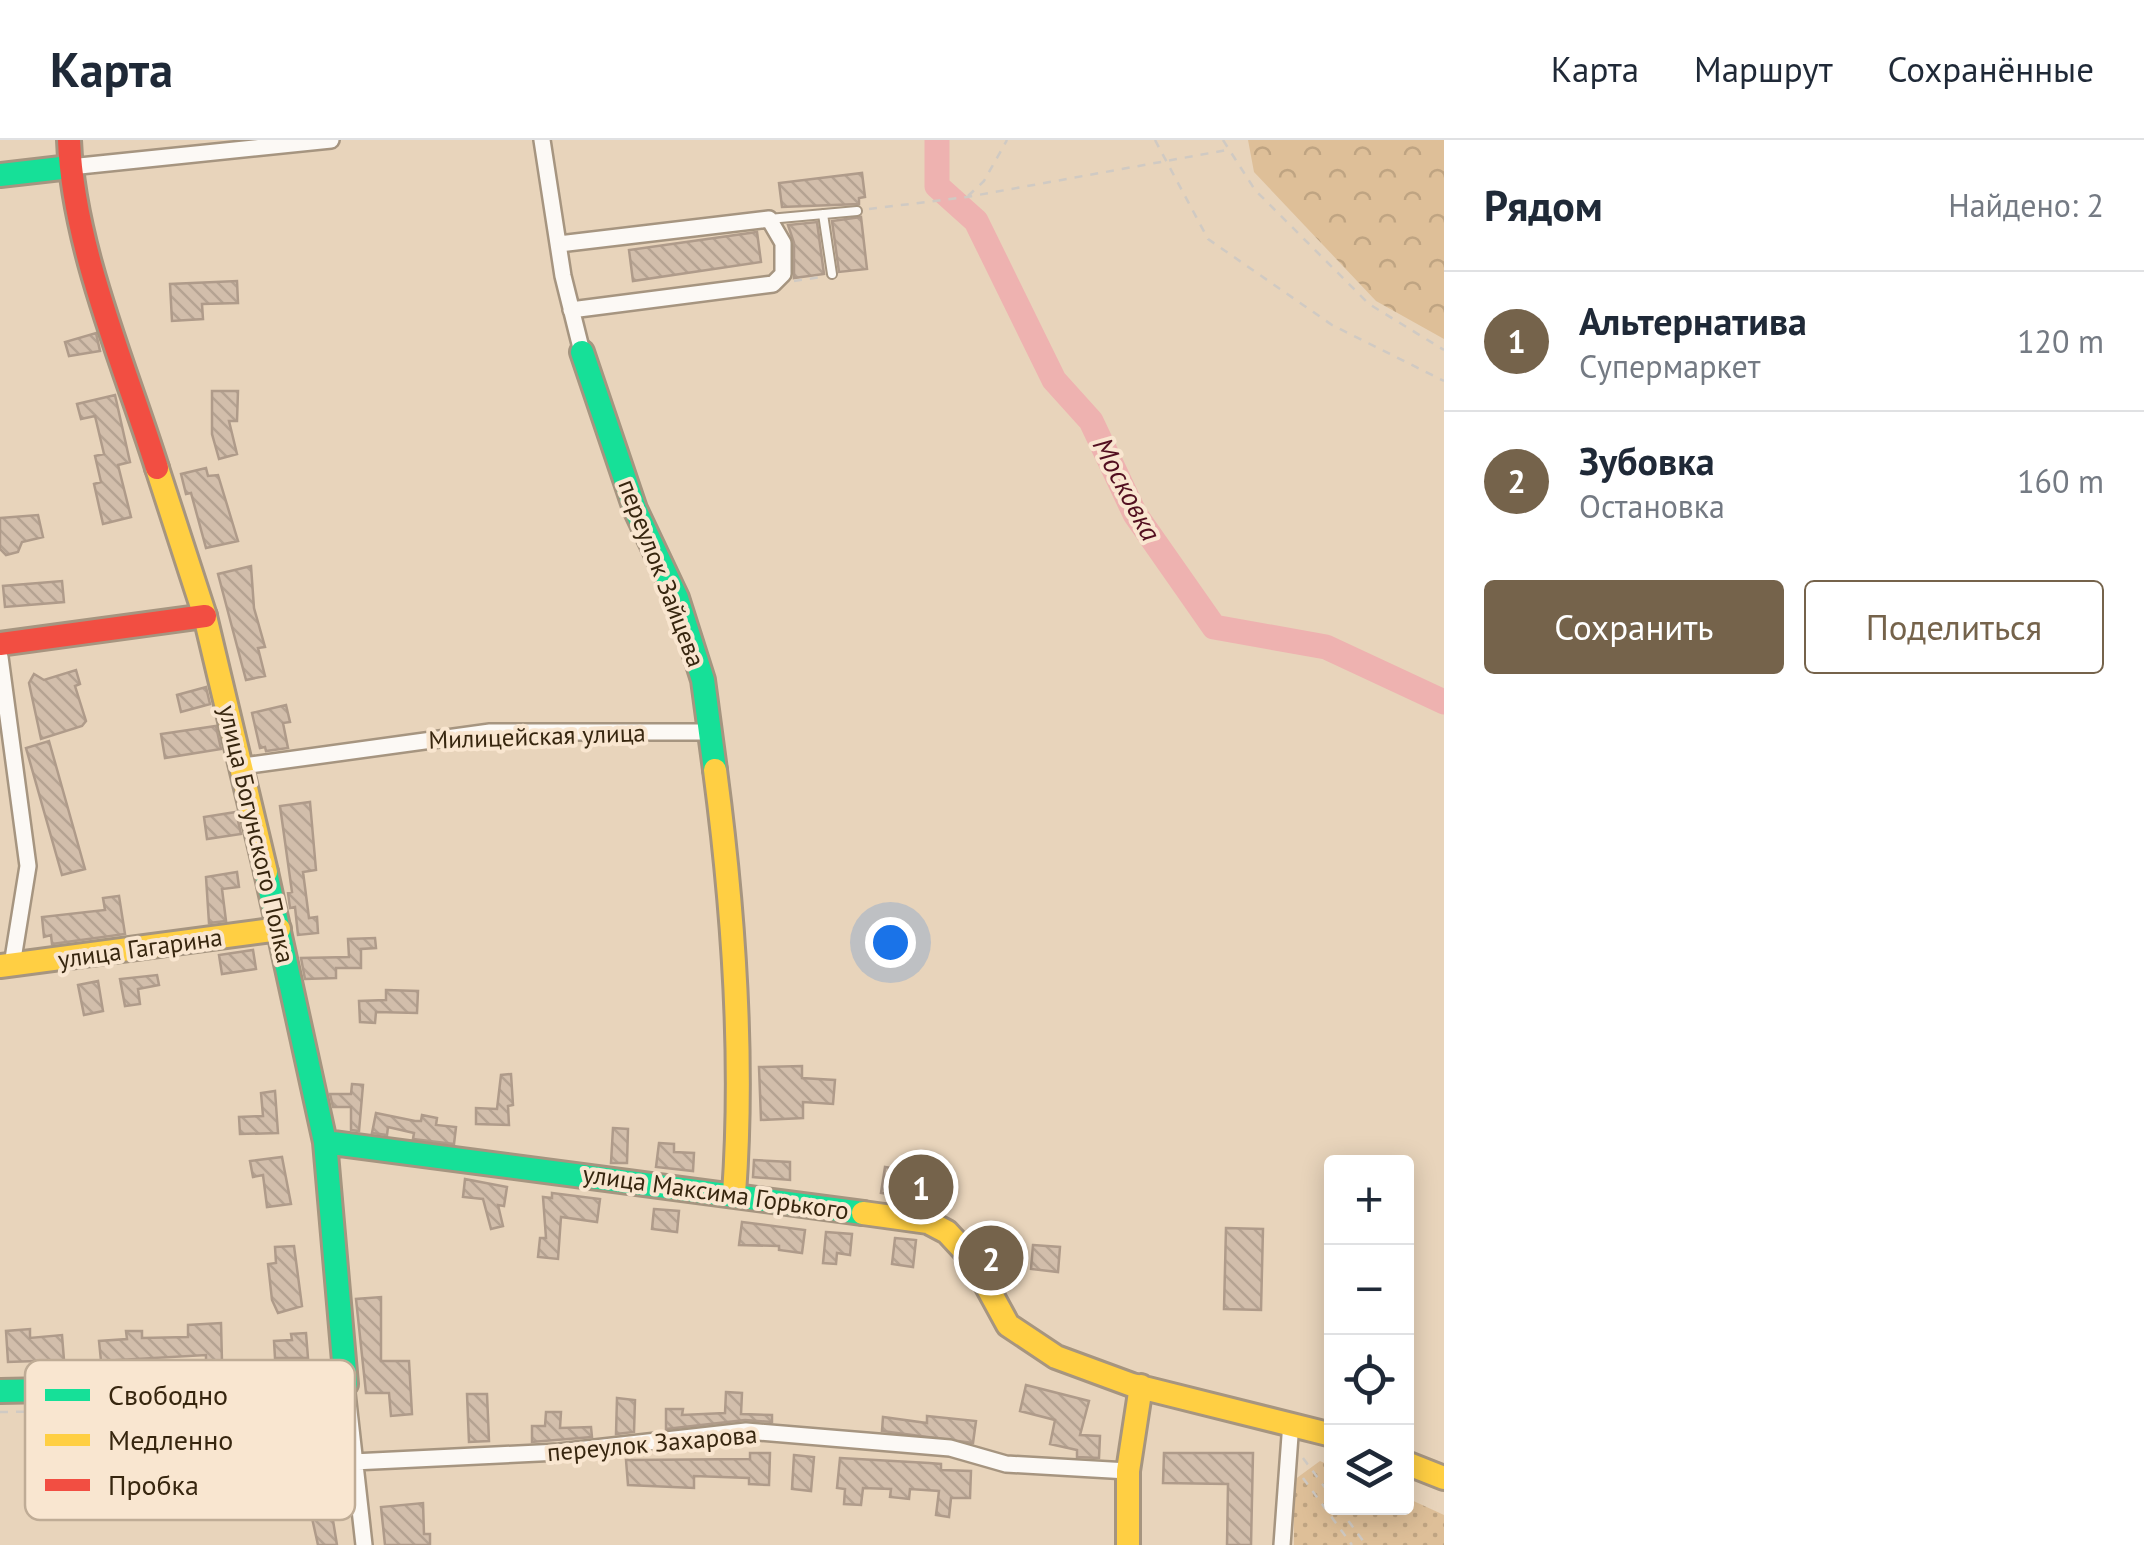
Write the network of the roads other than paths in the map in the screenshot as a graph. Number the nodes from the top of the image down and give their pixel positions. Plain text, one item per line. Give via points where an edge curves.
1 (70, 140) edge
2 (330, 140) edge
3 (542, 140) edge
4 (70, 167) junction
5 (0, 175) edge
6 (858, 210) road end
7 (823, 214) junction
8 (770, 219) junction
9 (559, 244) junction
10 (832, 274) road end
11 (571, 310) junction
12 (582, 352) joint
13 (205, 616) junction
14 (0, 644) edge
15 (0, 657) edge
16 (712, 732) junction
17 (243, 766) junction
18 (279, 929) junction
19 (6, 966) edge
20 (324, 1142) junction
21 (734, 1194) junction
22 (344, 1360) edge
23 (1141, 1386) junction
24 (0, 1392) edge
25 (25, 1392) edge
26 (1291, 1422) junction
27 (1324, 1432) edge
28 (355, 1462) edge
29 (1414, 1466) edge
30 (1128, 1471) junction
31 (355, 1477) edge
32 (1444, 1478) edge
33 (364, 1545) edge
34 (1128, 1545) edge
35 (1282, 1545) edge

1 - 4 street, улица Богунского Полка
2 - 4 street
3 - 9 street, переулок Зайцева
4 - 5 street
4 - 13 street, улица Богунского Полка via 116,346
6 - 7 lane
7 - 8 lane
7 - 10 lane
8 - 9 street
8 - 11 street via 783,243 783,274 773,284
9 - 11 street, переулок Зайцева
11 - 12 street, переулок Зайцева
12 - 16 street, переулок Зайцева via 635,509 684,617
13 - 14 street
13 - 17 street, улица Богунского Полка
15 - 19 street via 28,866
16 - 17 street, Милицейская улица via 490,732
16 - 21 street, переулок Зайцева via 739,1122
17 - 18 street, улица Богунского Полка
18 - 19 street, улица Гагарина
18 - 20 street, улица Богунского Полка
20 - 21 street, улица Максима Горького
20 - 22 street, улица Богунского Полка
21 - 23 street, улица Максима Горького via 942,1228 960,1238 1001,1316 1021,1337 1064,1360
23 - 26 street, улица Максима Горького
23 - 30 street
24 - 25 street
26 - 27 street, улица Максима Горького
26 - 35 street
28 - 30 street, переулок Захарова via 559,1452 746,1431 950,1448 1006,1464
29 - 32 street
30 - 34 street
31 - 33 street, улица Богунского Полка

